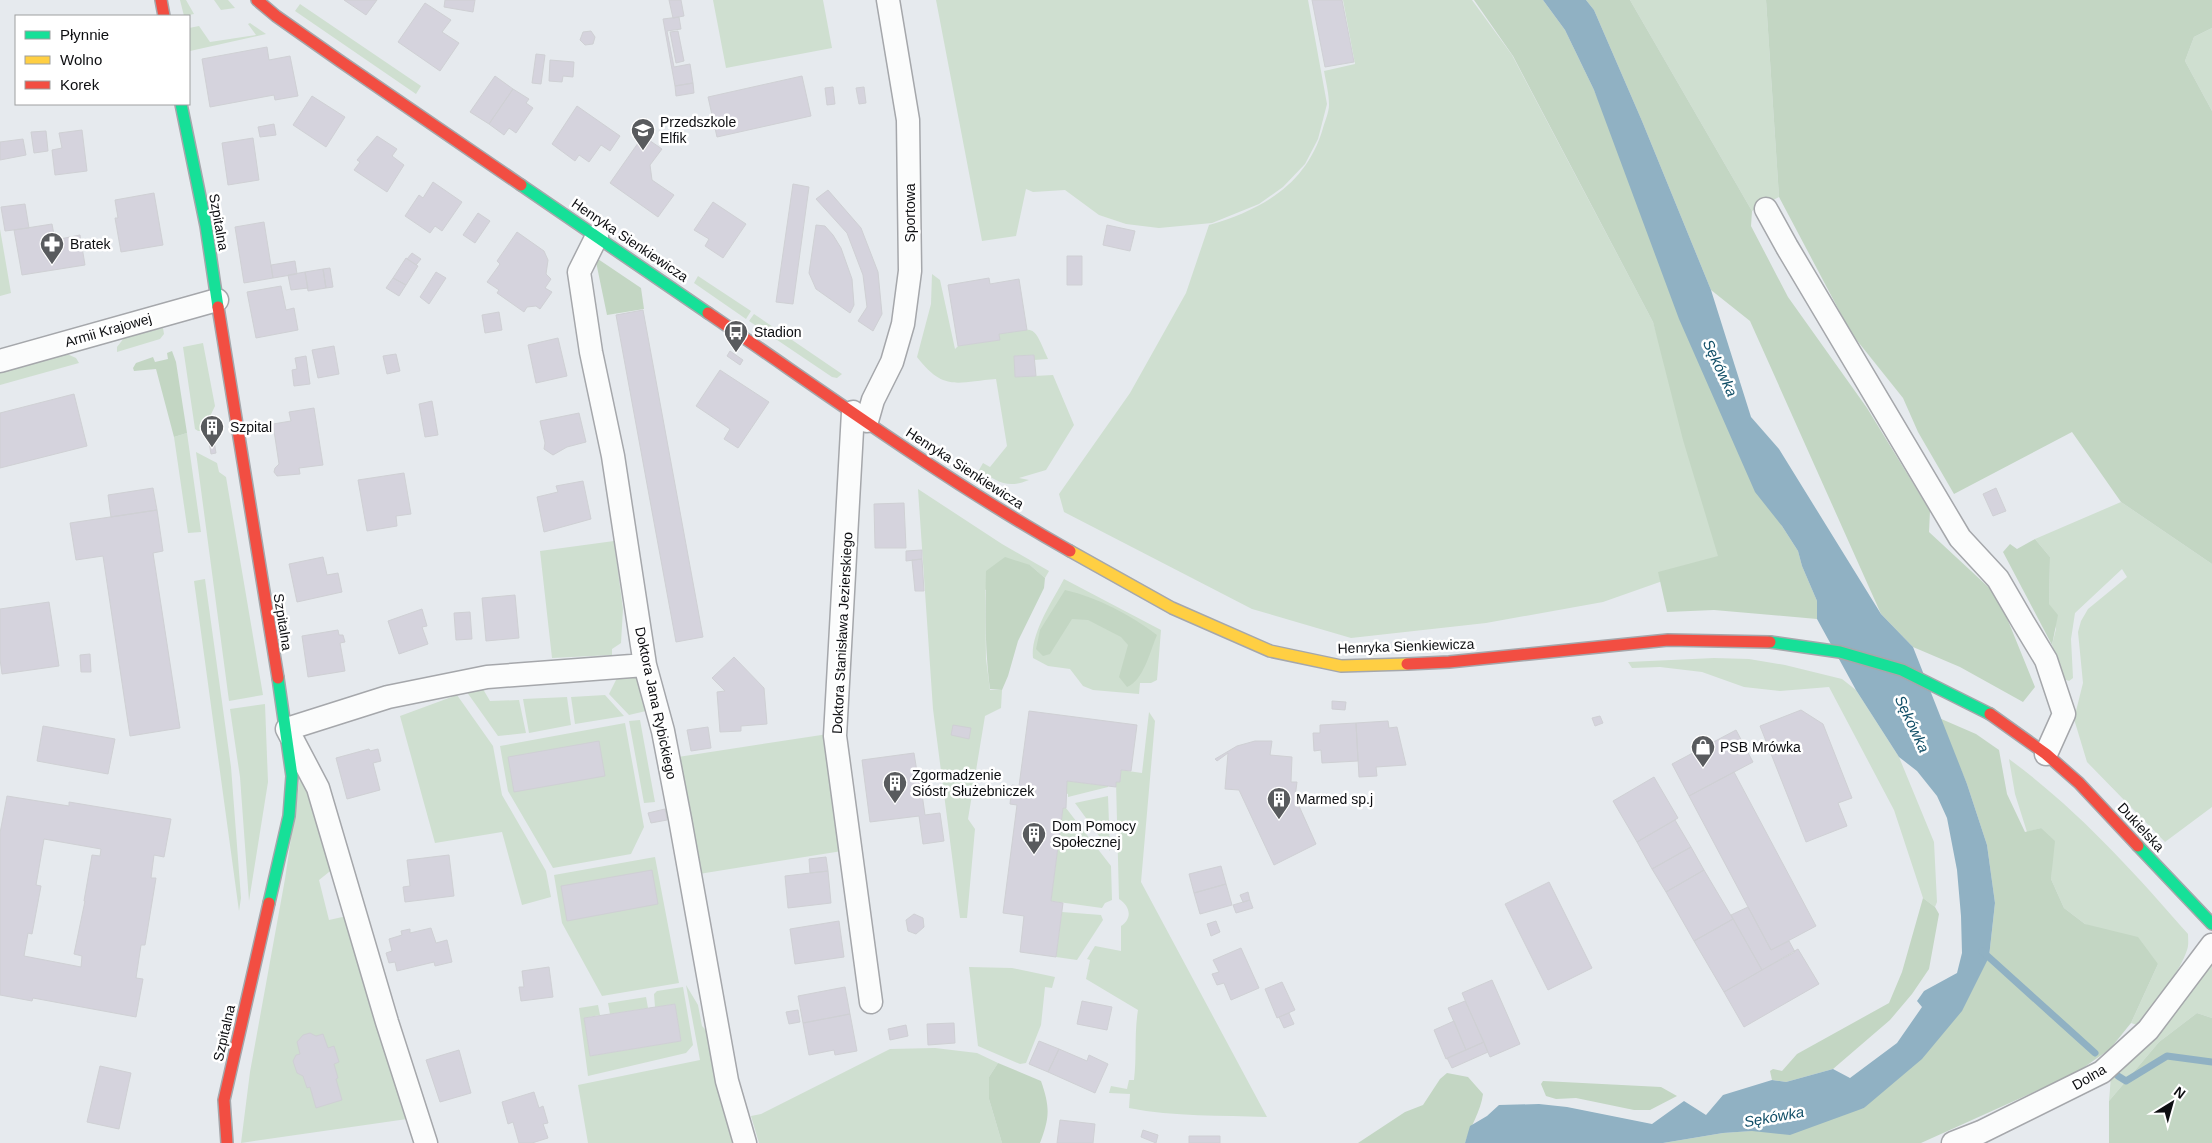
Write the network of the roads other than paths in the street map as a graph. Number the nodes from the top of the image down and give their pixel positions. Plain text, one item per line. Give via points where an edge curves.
1 (161, 0) edge
2 (257, 0) edge
3 (888, 0) edge
4 (164, 15) edge
5 (181, 105) edge
6 (1766, 209) dead end
7 (597, 236) junction
8 (217, 300) junction
9 (0, 361) edge
10 (860, 416) junction
11 (645, 665) junction
12 (1999, 719) joint
13 (287, 729) junction
14 (2046, 754) junction
15 (2212, 924) edge
16 (2212, 945) edge
17 (871, 1002) dead end
18 (227, 1143) edge
19 (426, 1143) edge
20 (745, 1143) edge
21 (1953, 1143) edge

1 - 4 main road
2 - 7 main road, Henryka Sienkiewicza via 340,61
3 - 10 street, Sportowa via 908,120 910,271 903,324 892,362 873,400
5 - 8 main road, Szpitalna via 206,226
6 - 14 street via 1960,538 1998,579 2046,660 2064,714
7 - 10 main road, Henryka Sienkiewicza
7 - 11 street, Doktora Jana Rybickiego via 579,272 591,352 613,456
8 - 9 street, Armii Krajowej
8 - 13 main road, Szpitalna
10 - 12 main road, Henryka Sienkiewicza via 1021,523 1071,552 1172,608 1270,651 1341,666 1449,662 1668,640 1759,640 1840,652 1902,670
10 - 17 street, Doktora Stanisława Jezierskiego via 835,736
11 - 13 street via 487,677 388,697
11 - 20 street, Doktora Jana Rybickiego via 663,731 686,845 727,1081
12 - 14 main road, Dukielska
13 - 18 main road, Szpitalna via 292,776 289,816 224,1100
13 - 19 street via 318,788
14 - 15 main road, Dukielska via 2079,783
16 - 21 street, Dolna via 2148,1030 2102,1072

